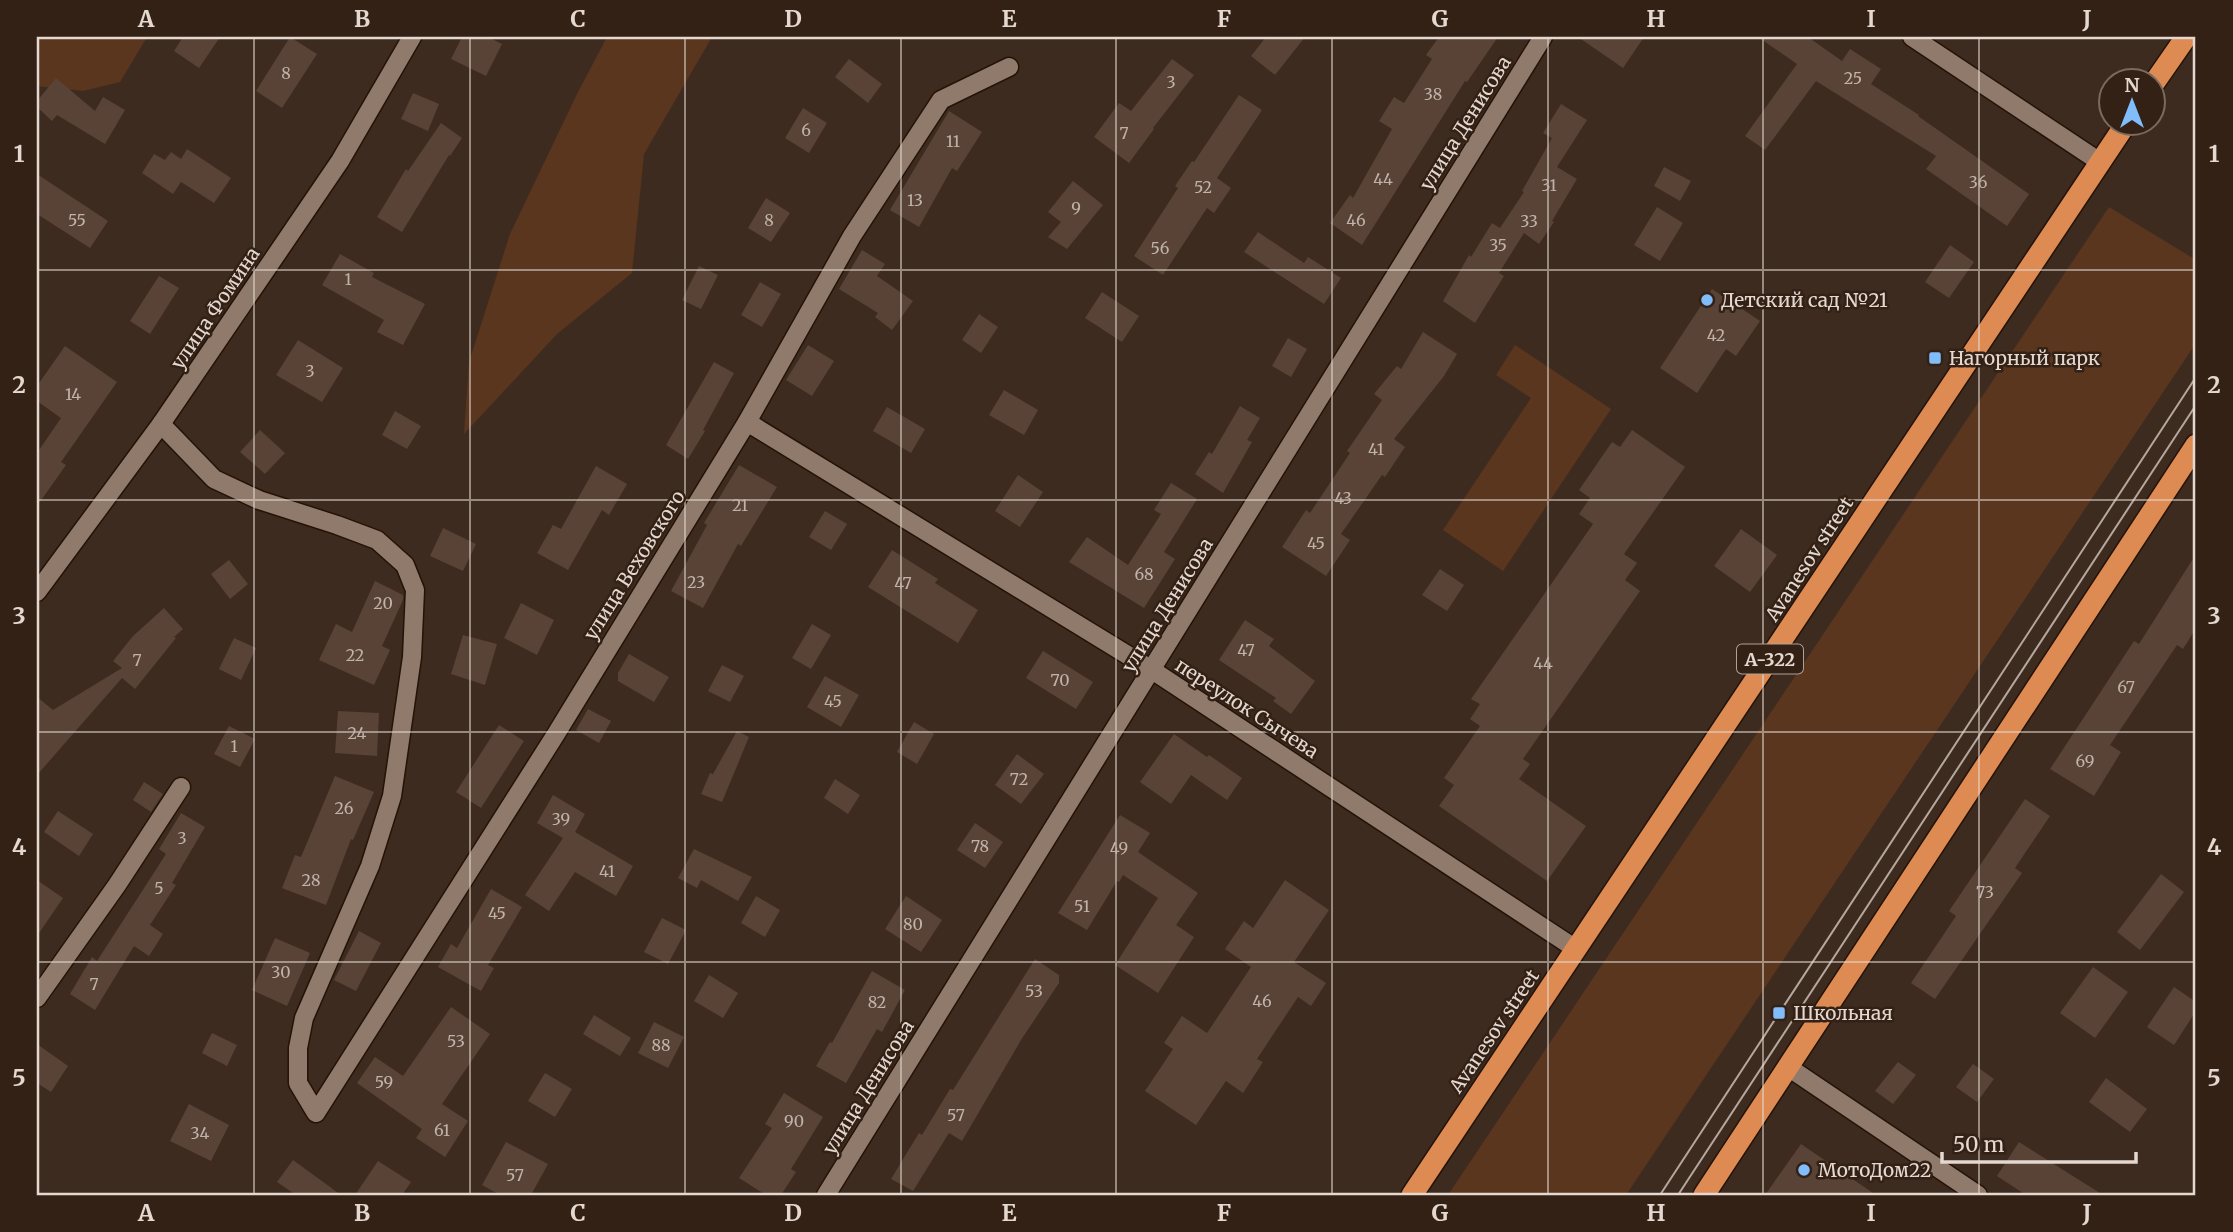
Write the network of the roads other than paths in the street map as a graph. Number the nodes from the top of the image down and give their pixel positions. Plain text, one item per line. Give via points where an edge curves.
1 (412, 37) edge
2 (1543, 37) edge
3 (1912, 37) edge
4 (2186, 37) edge
5 (2166, 66) edge
6 (1009, 67) dead end
7 (2118, 136) edge
8 (2100, 162) junction
9 (747, 422) junction
10 (162, 424) junction
11 (2196, 445) edge
12 (37, 593) edge
13 (1152, 670) junction
14 (181, 787) dead end
15 (1576, 949) junction
16 (37, 998) edge
17 (1788, 1067) junction
18 (825, 1195) edge
19 (1412, 1195) edge
20 (1703, 1195) edge
21 (1978, 1195) edge

1 - 10 street, улица Фомина via 340,161
2 - 13 street, улица Денисова
3 - 8 street
4 - 5 highway
6 - 9 street, улица Веховского via 941,100 852,236
7 - 8 highway, Avanesov street / А-322
8 - 15 highway, Avanesov street / А-322
9 - 10 street, улица Веховского via 316,1113 298,1083 298,1048 304,1018 370,866 392,796 412,657 415,590 405,565 377,541 214,479
9 - 13 street, переулок Сычева
10 - 12 street, улица Фомина
11 - 17 highway
13 - 15 street, переулок Сычева
13 - 18 street, улица Денисова
14 - 16 street
15 - 19 highway, Avanesov street / А-322
17 - 20 highway
17 - 21 street

